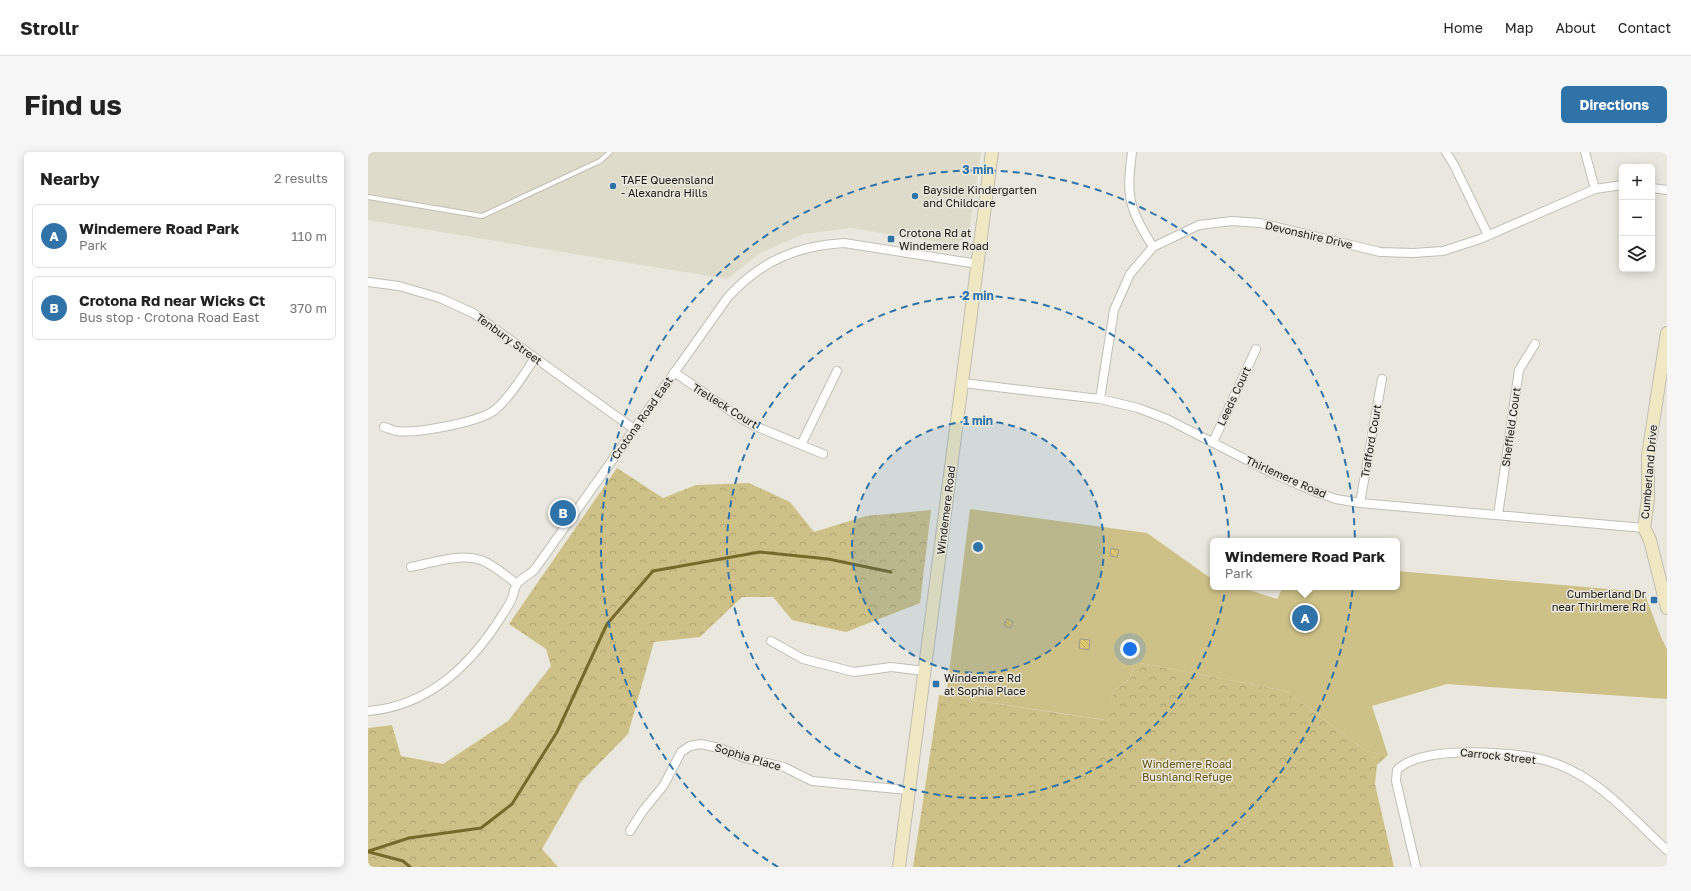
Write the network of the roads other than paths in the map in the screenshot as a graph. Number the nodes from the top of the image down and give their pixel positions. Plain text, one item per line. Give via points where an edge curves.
1 (610, 152) edge
2 (992, 152) edge
3 (1132, 152) edge
4 (1446, 152) edge
5 (1585, 152) edge
6 (1619, 185) edge
7 (1595, 188) junction
8 (1655, 188) edge
9 (1667, 190) edge
10 (368, 197) edge
11 (1488, 235) junction
12 (1153, 247) junction
13 (978, 264) junction
14 (368, 282) edge
15 (1667, 333) edge
16 (1535, 344) dead end
17 (1256, 350) dead end
18 (535, 358) junction
19 (1665, 362) edge
20 (837, 371) dead end
21 (674, 372) junction
22 (1382, 379) dead end
23 (963, 383) junction
24 (1100, 399) junction
25 (384, 427) dead end
26 (634, 429) junction
27 (1213, 442) junction
28 (801, 445) junction
29 (823, 454) dead end
30 (1360, 503) junction
31 (1498, 515) junction
32 (1644, 528) junction
33 (411, 567) dead end
34 (517, 584) junction
35 (1667, 608) edge
36 (771, 641) dead end
37 (925, 671) junction
38 (368, 711) edge
39 (908, 790) junction
40 (630, 831) dead end
41 (1667, 850) edge
42 (899, 867) edge
43 (1416, 867) edge

1 - 10 lane via 600,161 482,216
2 - 13 main road, Windemere Road
3 - 12 street via 1129,173 1132,205
4 - 11 street
5 - 7 street
6 - 7 street, Devonshire Drive
7 - 11 street, Devonshire Drive
8 - 9 street
11 - 12 street, Devonshire Drive via 1443,251 1386,252 1260,223 1232,221 1199,225
12 - 24 street, Devonshire Drive via 1130,274 1114,310
13 - 21 street, Crotona Road East via 844,243 812,246 782,256 758,270 736,289
13 - 23 main road, Windemere Road
14 - 18 street, Tenbury Street via 400,286 454,304 473,313
15 - 19 main road, Cumberland Drive
16 - 31 street, Sheffield Court via 1519,370
17 - 27 street, Leeds Court
18 - 25 street via 505,400 488,415 477,420 422,430 396,431
18 - 26 street, Tenbury Street
19 - 32 main road, Cumberland Drive via 1648,455 1648,499
20 - 28 street
21 - 26 street, Crotona Road East
21 - 28 street, Trelleck Court via 742,419
22 - 30 street, Trafford Court
23 - 24 street, Thirlemere Road
23 - 37 main road, Windemere Road
24 - 27 street, Thirlemere Road via 1138,408 1167,419
26 - 34 street, Crotona Road East via 535,569
27 - 30 street, Thirlemere Road via 1313,491 1336,499
28 - 29 street, Trelleck Court
30 - 31 street, Thirlemere Road
31 - 32 street, Thirlemere Road
32 - 35 main road, Cumberland Drive via 1650,540
33 - 34 street via 451,559 480,560
34 - 38 street, Crotona Road East via 501,618 478,651 459,671 430,693 401,704
36 - 37 street via 803,659 854,672 891,667
37 - 39 main road, Windemere Road
39 - 40 street, Sophia Place via 812,781 784,768 701,744 690,746 681,752 664,784
39 - 42 main road, Windemere Road
41 - 43 street, Carrock Street via 1605,792 1580,775 1554,763 1527,756 1455,751 1410,760 1397,770 1396,781

